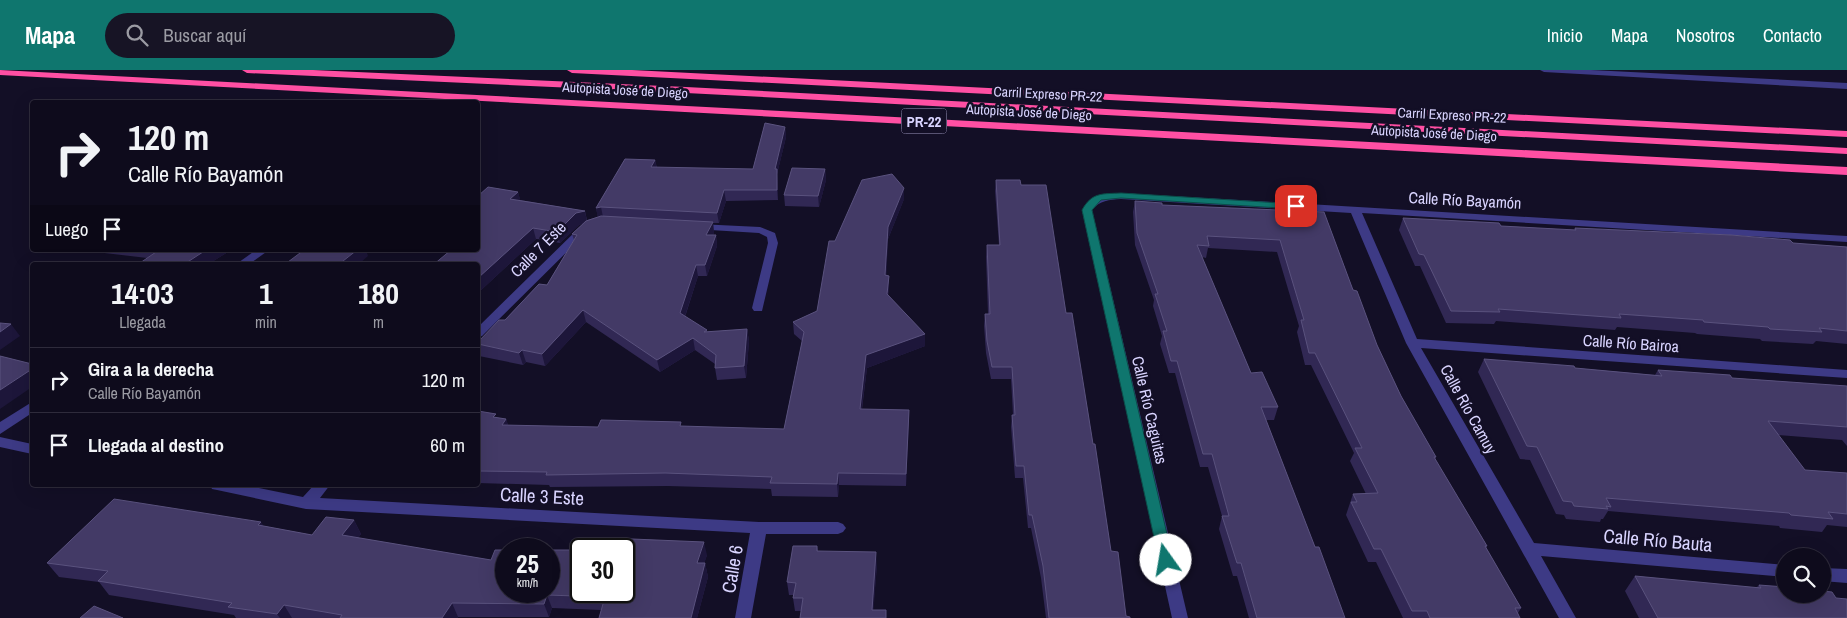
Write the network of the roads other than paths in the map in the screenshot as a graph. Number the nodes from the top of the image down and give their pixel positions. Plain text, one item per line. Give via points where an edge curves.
1 (247, 70) edge
2 (572, 70) edge
3 (1544, 70) edge
4 (0, 72) edge
5 (1847, 86) edge
6 (1847, 134) edge
7 (1847, 151) edge
8 (1847, 171) edge
9 (1087, 210) joint
10 (1355, 210) junction
11 (597, 223) edge
12 (682, 226) edge
13 (1847, 239) edge
14 (260, 252) edge
15 (245, 262) edge
16 (758, 308) dead end
17 (480, 331) edge
18 (1412, 344) junction
19 (1847, 374) edge
20 (30, 408) edge
21 (0, 429) edge
22 (0, 442) edge
23 (30, 449) edge
24 (227, 487) edge
25 (321, 487) edge
26 (306, 502) junction
27 (759, 528) junction
28 (838, 528) dead end
29 (1528, 548) junction
30 (1776, 569) edge
31 (1831, 575) edge
32 (1847, 576) edge
33 (744, 618) edge
34 (1180, 618) edge
35 (1568, 618) edge

1 - 7 highway, Carril Expreso PR-22
2 - 6 highway, Autopista José de Diego / PR-22
3 - 5 street
4 - 8 highway, Autopista José de Diego / PR-22
9 - 10 street, Calle Río Bayamón via 1099,197 1121,196
9 - 34 street, Calle Río Caguitas
10 - 13 street, Calle Río Bayamón
10 - 18 street, Calle Río Camuy
11 - 17 street, Calle 7 Este via 584,228
12 - 16 street via 770,233 773,244
14 - 15 street
18 - 19 street, Calle Río Bairoa
18 - 29 street, Calle Río Camuy
20 - 21 street
22 - 23 street
24 - 26 street, Calle 3 Este
25 - 26 street
26 - 27 street, Calle 3 Este
27 - 28 street, Calle 3 Este
27 - 33 street, Calle 6
29 - 30 street, Calle Río Bauta
29 - 35 street, Calle Río Camuy
31 - 32 street

